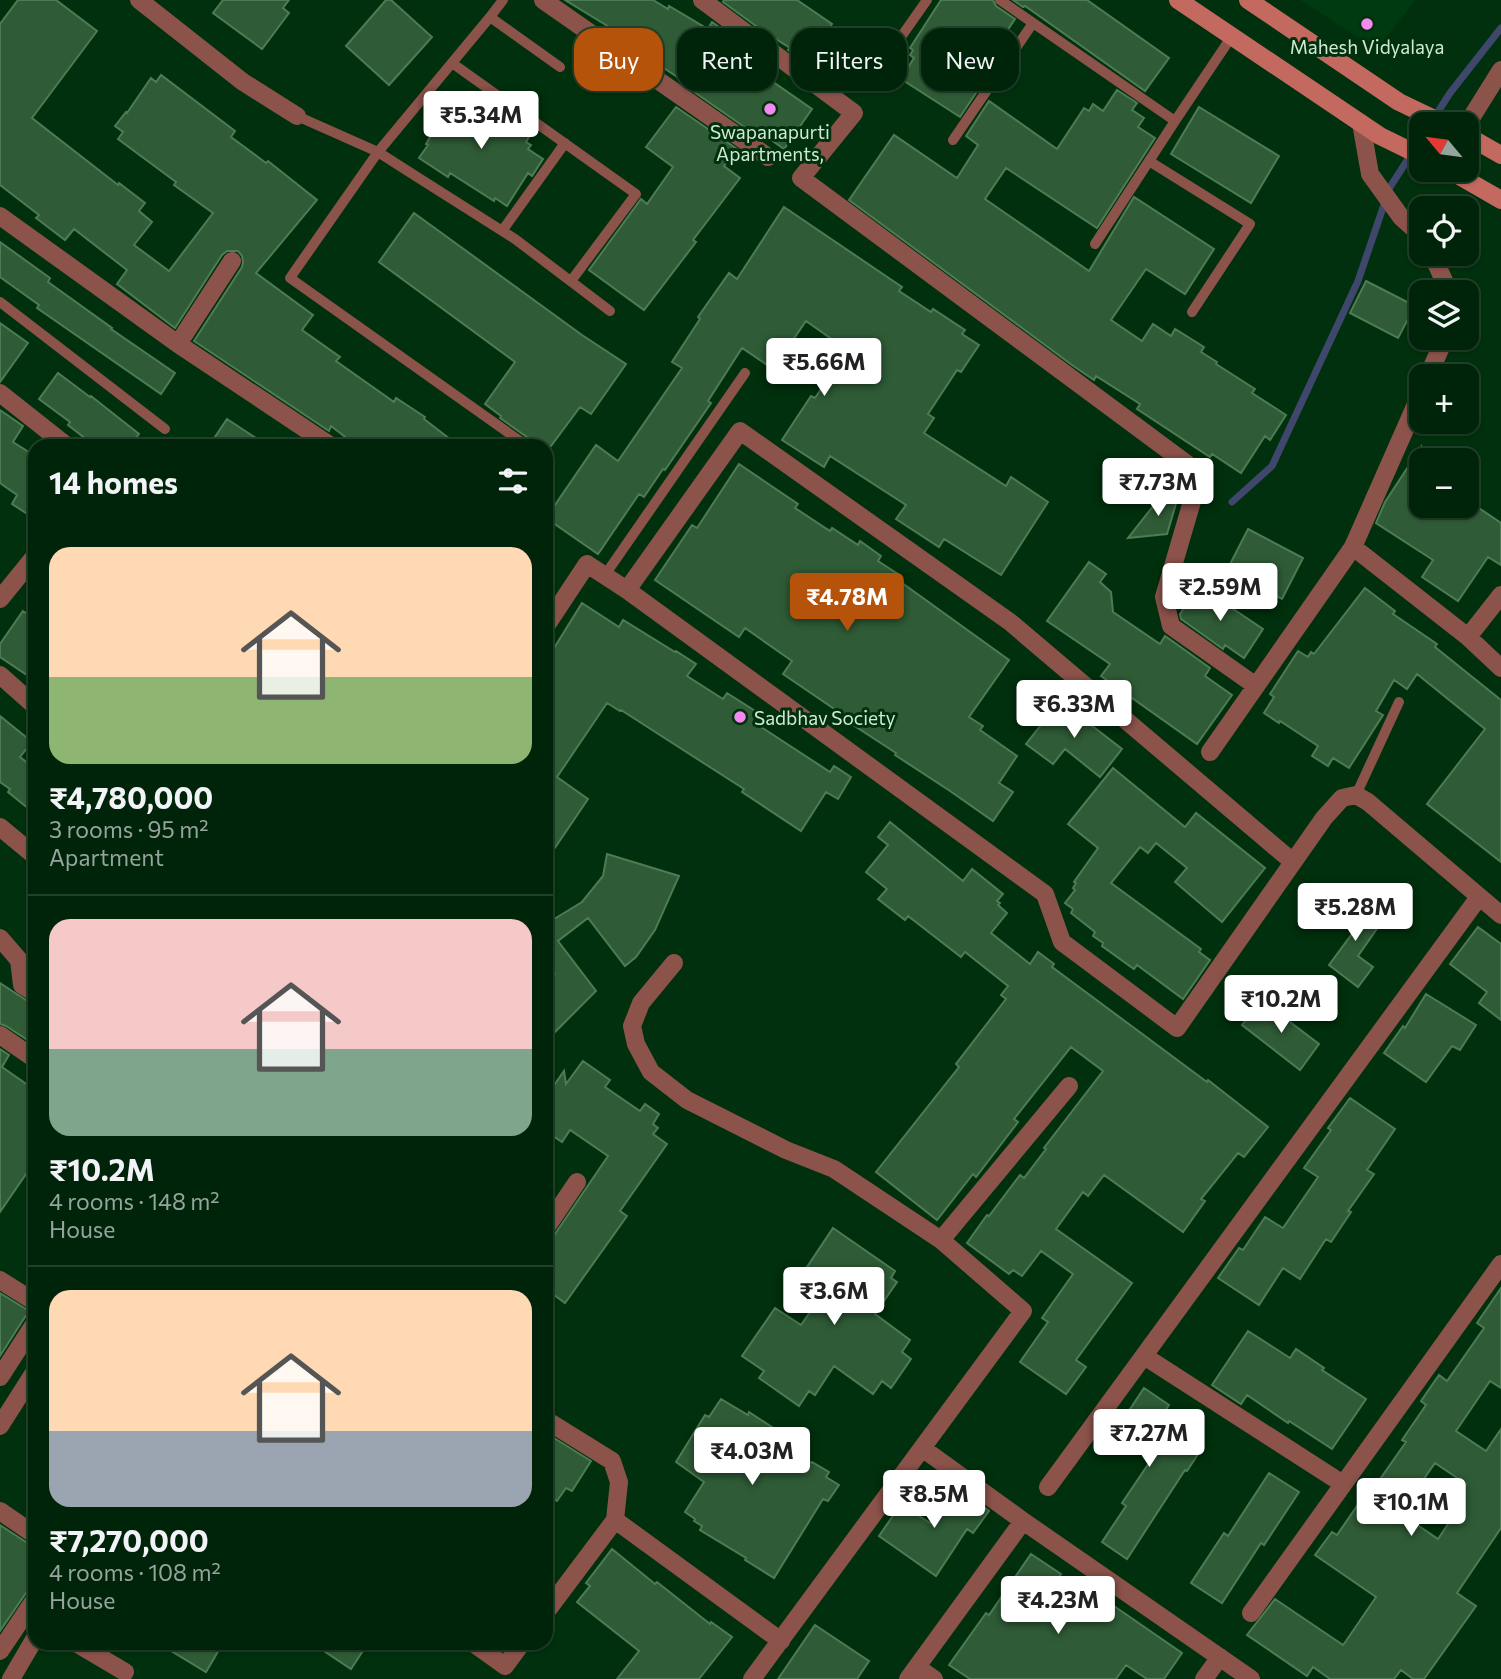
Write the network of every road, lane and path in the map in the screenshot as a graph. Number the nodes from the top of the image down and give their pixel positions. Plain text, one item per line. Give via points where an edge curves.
1 (139, 0) edge
2 (503, 0) edge
3 (543, 0) edge
4 (702, 0) edge
5 (927, 0) edge
6 (1000, 0) edge
7 (1178, 0) edge
8 (1248, 0) edge
9 (490, 17) junction
10 (1033, 23) junction
11 (907, 28) edge
12 (1232, 36) junction
13 (452, 63) junction
14 (560, 67) dead end
15 (1498, 81) edge
16 (1420, 112) edge
17 (1476, 112) edge
18 (297, 116) joint
19 (1175, 121) junction
20 (1361, 124) junction
21 (953, 140) dead end
22 (1479, 142) edge
23 (565, 143) junction
24 (1409, 150) edge
25 (378, 152) junction
26 (1501, 155) edge
27 (768, 157) dead end
28 (1149, 161) junction
29 (1470, 182) edge
30 (1501, 200) edge
31 (0, 216) edge
32 (1409, 224) edge
33 (502, 231) junction
34 (1095, 244) dead end
35 (232, 261) dead end
36 (571, 281) junction
37 (0, 302) edge
38 (611, 312) dead end
39 (1192, 312) dead end
40 (178, 344) junction
41 (745, 373) dead end
42 (0, 393) edge
43 (1409, 420) edge
44 (165, 429) dead end
45 (57, 439) edge
46 (320, 439) edge
47 (517, 439) edge
48 (1353, 547) junction
49 (28, 565) edge
50 (605, 575) junction
51 (627, 590) junction
52 (1501, 595) edge
53 (0, 599) edge
54 (553, 615) edge
55 (1468, 637) junction
56 (1501, 668) edge
57 (0, 675) edge
58 (1256, 686) junction
59 (28, 700) edge
60 (1399, 702) dead end
61 (1210, 752) dead end
62 (1356, 795) junction
63 (0, 827) edge
64 (28, 850) edge
65 (1293, 862) junction
66 (1479, 897) junction
67 (1501, 915) edge
68 (0, 938) edge
69 (674, 963) dead end
70 (28, 989) edge
71 (0, 1035) edge
72 (28, 1054) edge
73 (1069, 1086) dead end
74 (577, 1182) dead end
75 (553, 1218) edge
76 (941, 1240) junction
77 (1501, 1264) edge
78 (0, 1280) edge
79 (28, 1298) edge
80 (28, 1334) edge
81 (1144, 1356) junction
82 (0, 1377) edge
83 (28, 1382) edge
84 (553, 1424) edge
85 (0, 1425) edge
86 (922, 1448) junction
87 (1343, 1484) junction
88 (1048, 1488) dead end
89 (0, 1511) edge
90 (615, 1520) junction
91 (1023, 1521) junction
92 (28, 1530) edge
93 (553, 1603) edge
94 (28, 1609) edge
95 (1251, 1613) dead end
96 (781, 1641) junction
97 (28, 1649) edge
98 (86, 1650) edge
99 (483, 1650) edge
100 (517, 1650) edge
101 (0, 1651) edge
102 (1220, 1657) junction
103 (913, 1673) edge
104 (127, 1677) edge
105 (10, 1679) edge
106 (752, 1679) edge
107 (934, 1679) edge
108 (1204, 1679) edge
109 (1251, 1679) edge

1 - 18 street via 243,82
2 - 9 lane
3 - 27 street
4 - 58 street via 854,113 801,178 1187,464 1193,498 1164,597 1171,626
5 - 11 lane
6 - 10 lane
7 - 12 street
8 - 16 street
9 - 13 lane
9 - 14 lane
10 - 19 lane
10 - 21 lane
12 - 19 lane
12 - 20 street
13 - 23 lane
13 - 25 lane
15 - 17 street
18 - 25 lane
19 - 28 lane
20 - 24 street
20 - 32 street via 1370,174
22 - 26 street
23 - 33 lane
23 - 36 lane via 636,194
25 - 33 lane
25 - 47 lane via 290,278
28 - 34 lane
28 - 39 lane via 1250,224
29 - 30 street
31 - 40 street
33 - 36 lane
35 - 40 street
36 - 38 lane
37 - 44 lane
40 - 46 street
41 - 50 lane
42 - 45 street
43 - 48 street
48 - 55 street
48 - 58 street
49 - 53 street
50 - 51 street
50 - 54 street via 587,564
51 - 65 street via 740,431 1010,622
51 - 65 street via 1045,894 1062,942 1177,1028
52 - 55 street
55 - 56 street
57 - 59 street
58 - 61 street
60 - 62 lane
62 - 65 street via 1342,798
62 - 66 street
63 - 64 street
66 - 67 street
66 - 81 street
68 - 70 street via 19,960 22,985
69 - 76 street via 641,1003 632,1026 651,1072 687,1100 834,1169
71 - 72 street
73 - 76 street
74 - 75 street
76 - 86 street via 1023,1311
77 - 87 street
78 - 79 street
80 - 82 street
81 - 87 street
81 - 88 street
83 - 85 street
84 - 90 street via 612,1461 620,1482
86 - 91 street
86 - 96 street
87 - 95 street
89 - 92 street
90 - 93 street
90 - 96 street
91 - 102 street
91 - 103 street
94 - 101 street
96 - 106 street
97 - 105 street
98 - 104 street
99 - 100 street via 505,1666
102 - 108 street
102 - 109 street
103 - 107 street

